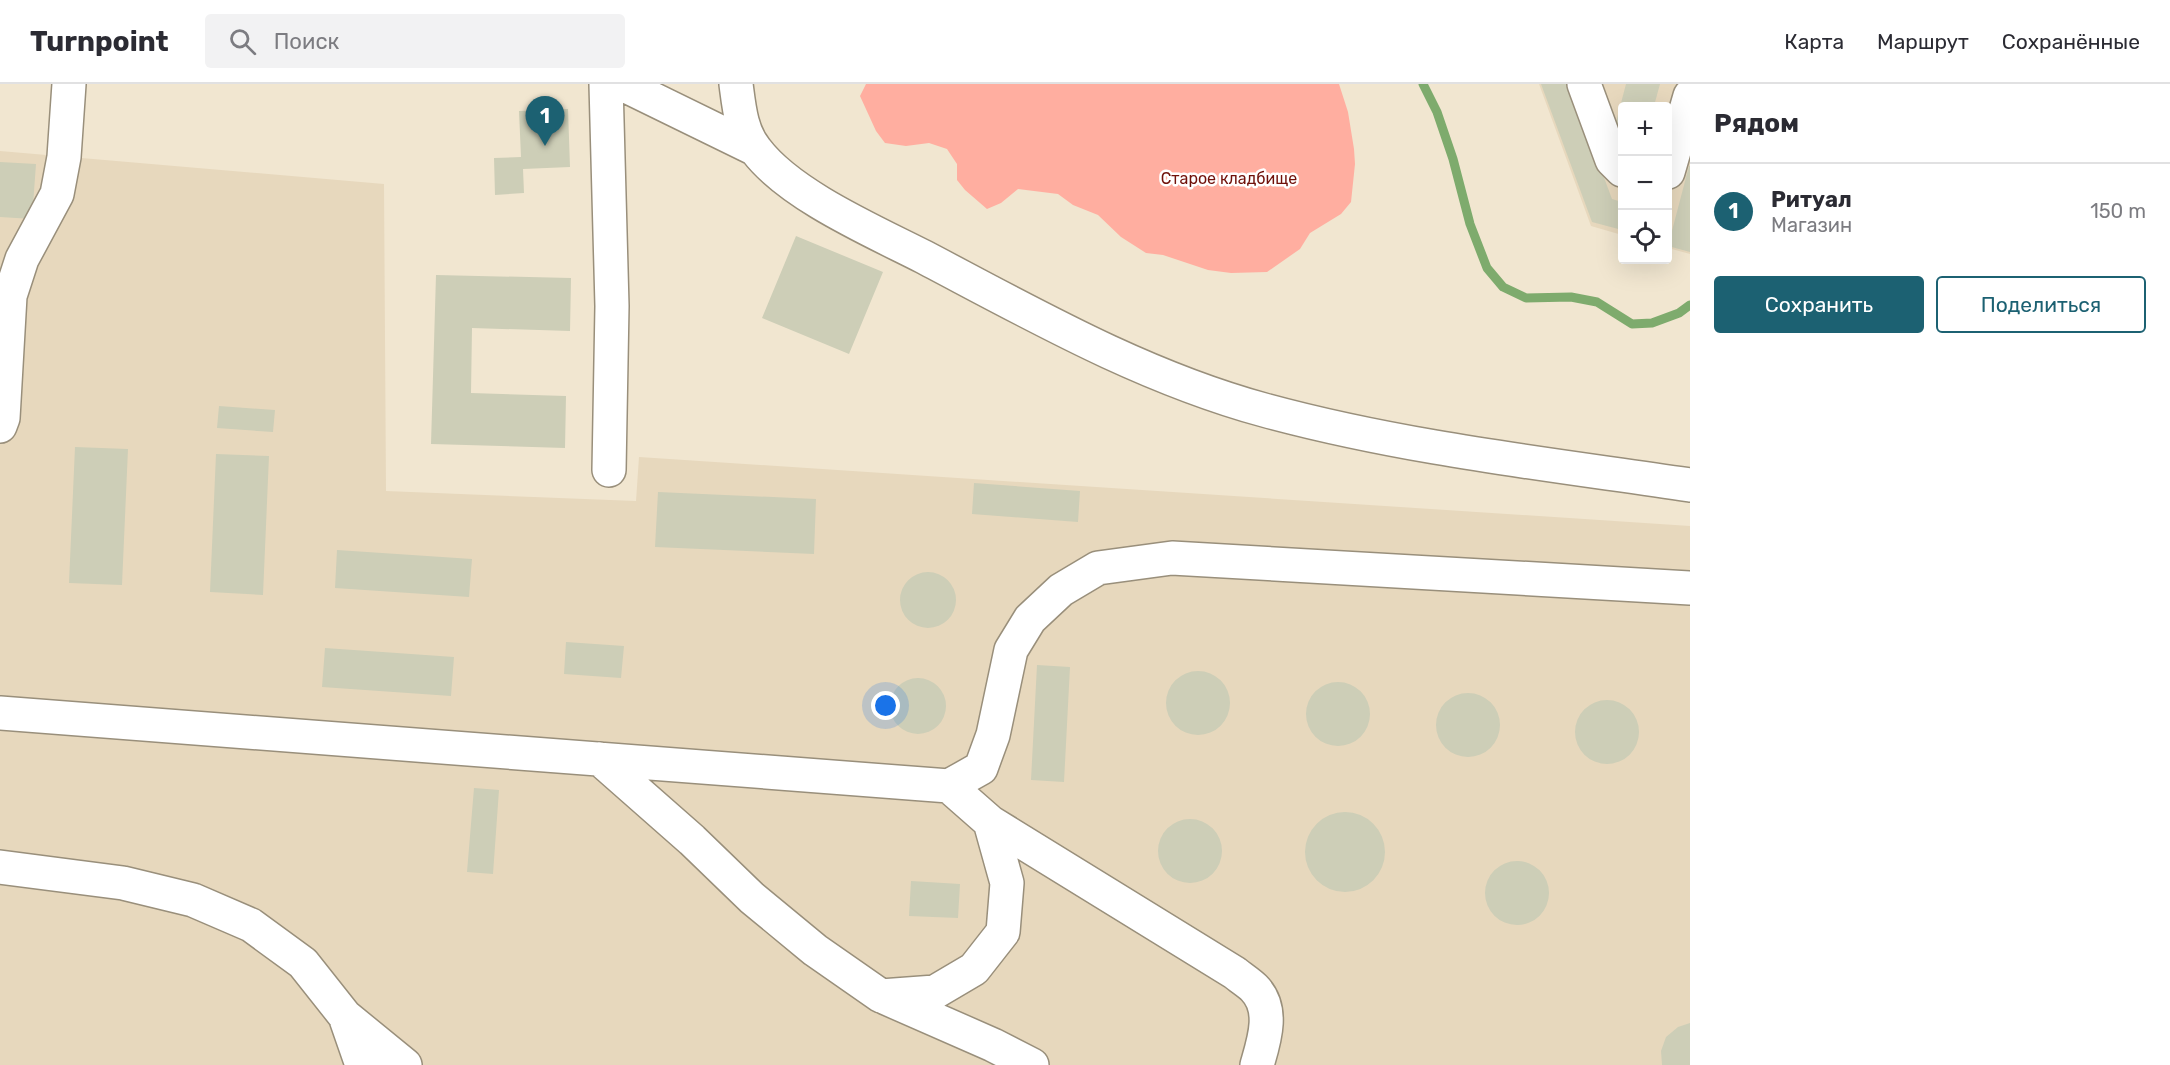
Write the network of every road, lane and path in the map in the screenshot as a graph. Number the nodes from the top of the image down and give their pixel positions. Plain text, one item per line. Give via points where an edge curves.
1 (69, 84) edge
2 (623, 84) edge
3 (736, 84) edge
4 (1584, 84) edge
5 (1606, 84) edge
6 (1690, 96) edge
7 (1597, 118) junction
8 (755, 149) junction
9 (1672, 158) edge
10 (1618, 165) edge
11 (0, 426) edge
12 (609, 470) dead end
13 (1690, 485) edge
14 (1690, 588) edge
15 (0, 713) edge
16 (600, 759) junction
17 (949, 786) junction
18 (990, 822) junction
19 (0, 867) edge
20 (881, 996) junction
21 (345, 1016) junction
22 (362, 1065) edge
23 (405, 1065) edge
24 (1032, 1065) edge
25 (1257, 1065) edge

1 - 11 street via 57,194 22,259 10,296
2 - 8 street
2 - 12 street
3 - 8 street via 740,117
4 - 7 street
5 - 7 street
6 - 9 street
7 - 10 street via 1612,160
8 - 13 street via 785,180 842,215 1069,334 1162,376 1262,410 1373,437
14 - 17 street via 1172,558 1098,568 1061,591 1030,619 1011,650 993,735 981,768
15 - 16 street
16 - 17 street
16 - 20 street via 752,898 815,950
17 - 18 street
18 - 20 street via 1007,884 1003,932 974,969 935,992
18 - 25 street via 1256,989 1266,1010 1266,1035
19 - 21 street via 123,884 193,900 251,925 303,963
20 - 24 street
21 - 22 street
21 - 23 street

